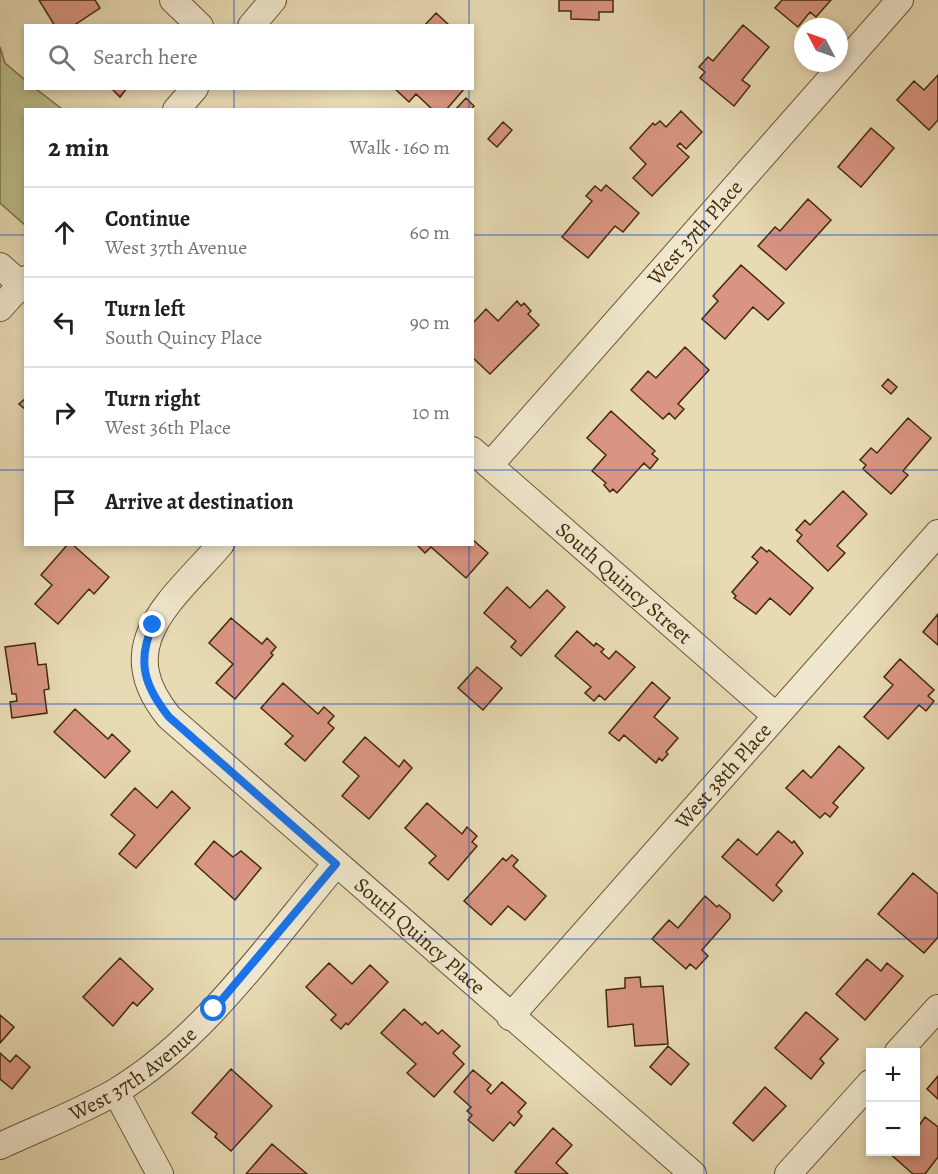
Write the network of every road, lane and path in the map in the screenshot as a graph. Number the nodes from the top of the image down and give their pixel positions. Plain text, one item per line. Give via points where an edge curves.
1 (173, 0) edge
2 (273, 0) edge
3 (900, 0) edge
4 (198, 24) edge
5 (252, 24) edge
6 (193, 90) edge
7 (178, 108) edge
8 (0, 266) edge
9 (24, 284) edge
10 (0, 308) edge
11 (481, 457) edge
12 (938, 533) edge
13 (218, 546) edge
14 (776, 716) junction
15 (336, 864) junction
16 (938, 1008) edge
17 (510, 1017) junction
18 (902, 1048) edge
19 (866, 1087) edge
20 (116, 1092) junction
21 (0, 1146) edge
22 (160, 1174) edge
23 (693, 1174) edge
24 (788, 1174) edge

1 - 4 street
2 - 5 street
3 - 11 street, West 37th Place
6 - 7 street
8 - 9 street
9 - 10 street
11 - 14 street, South Quincy Street
12 - 14 street, West 38th Place
13 - 15 street, South Quincy Place via 153,625 143,660 148,683 169,717
14 - 17 street, West 38th Place
15 - 17 street, South Quincy Place
15 - 20 street, West 37th Avenue via 214,1009 166,1054
16 - 18 street
17 - 23 street, South Quincy Place
19 - 24 street
20 - 21 street, West 37th Avenue
20 - 22 street

